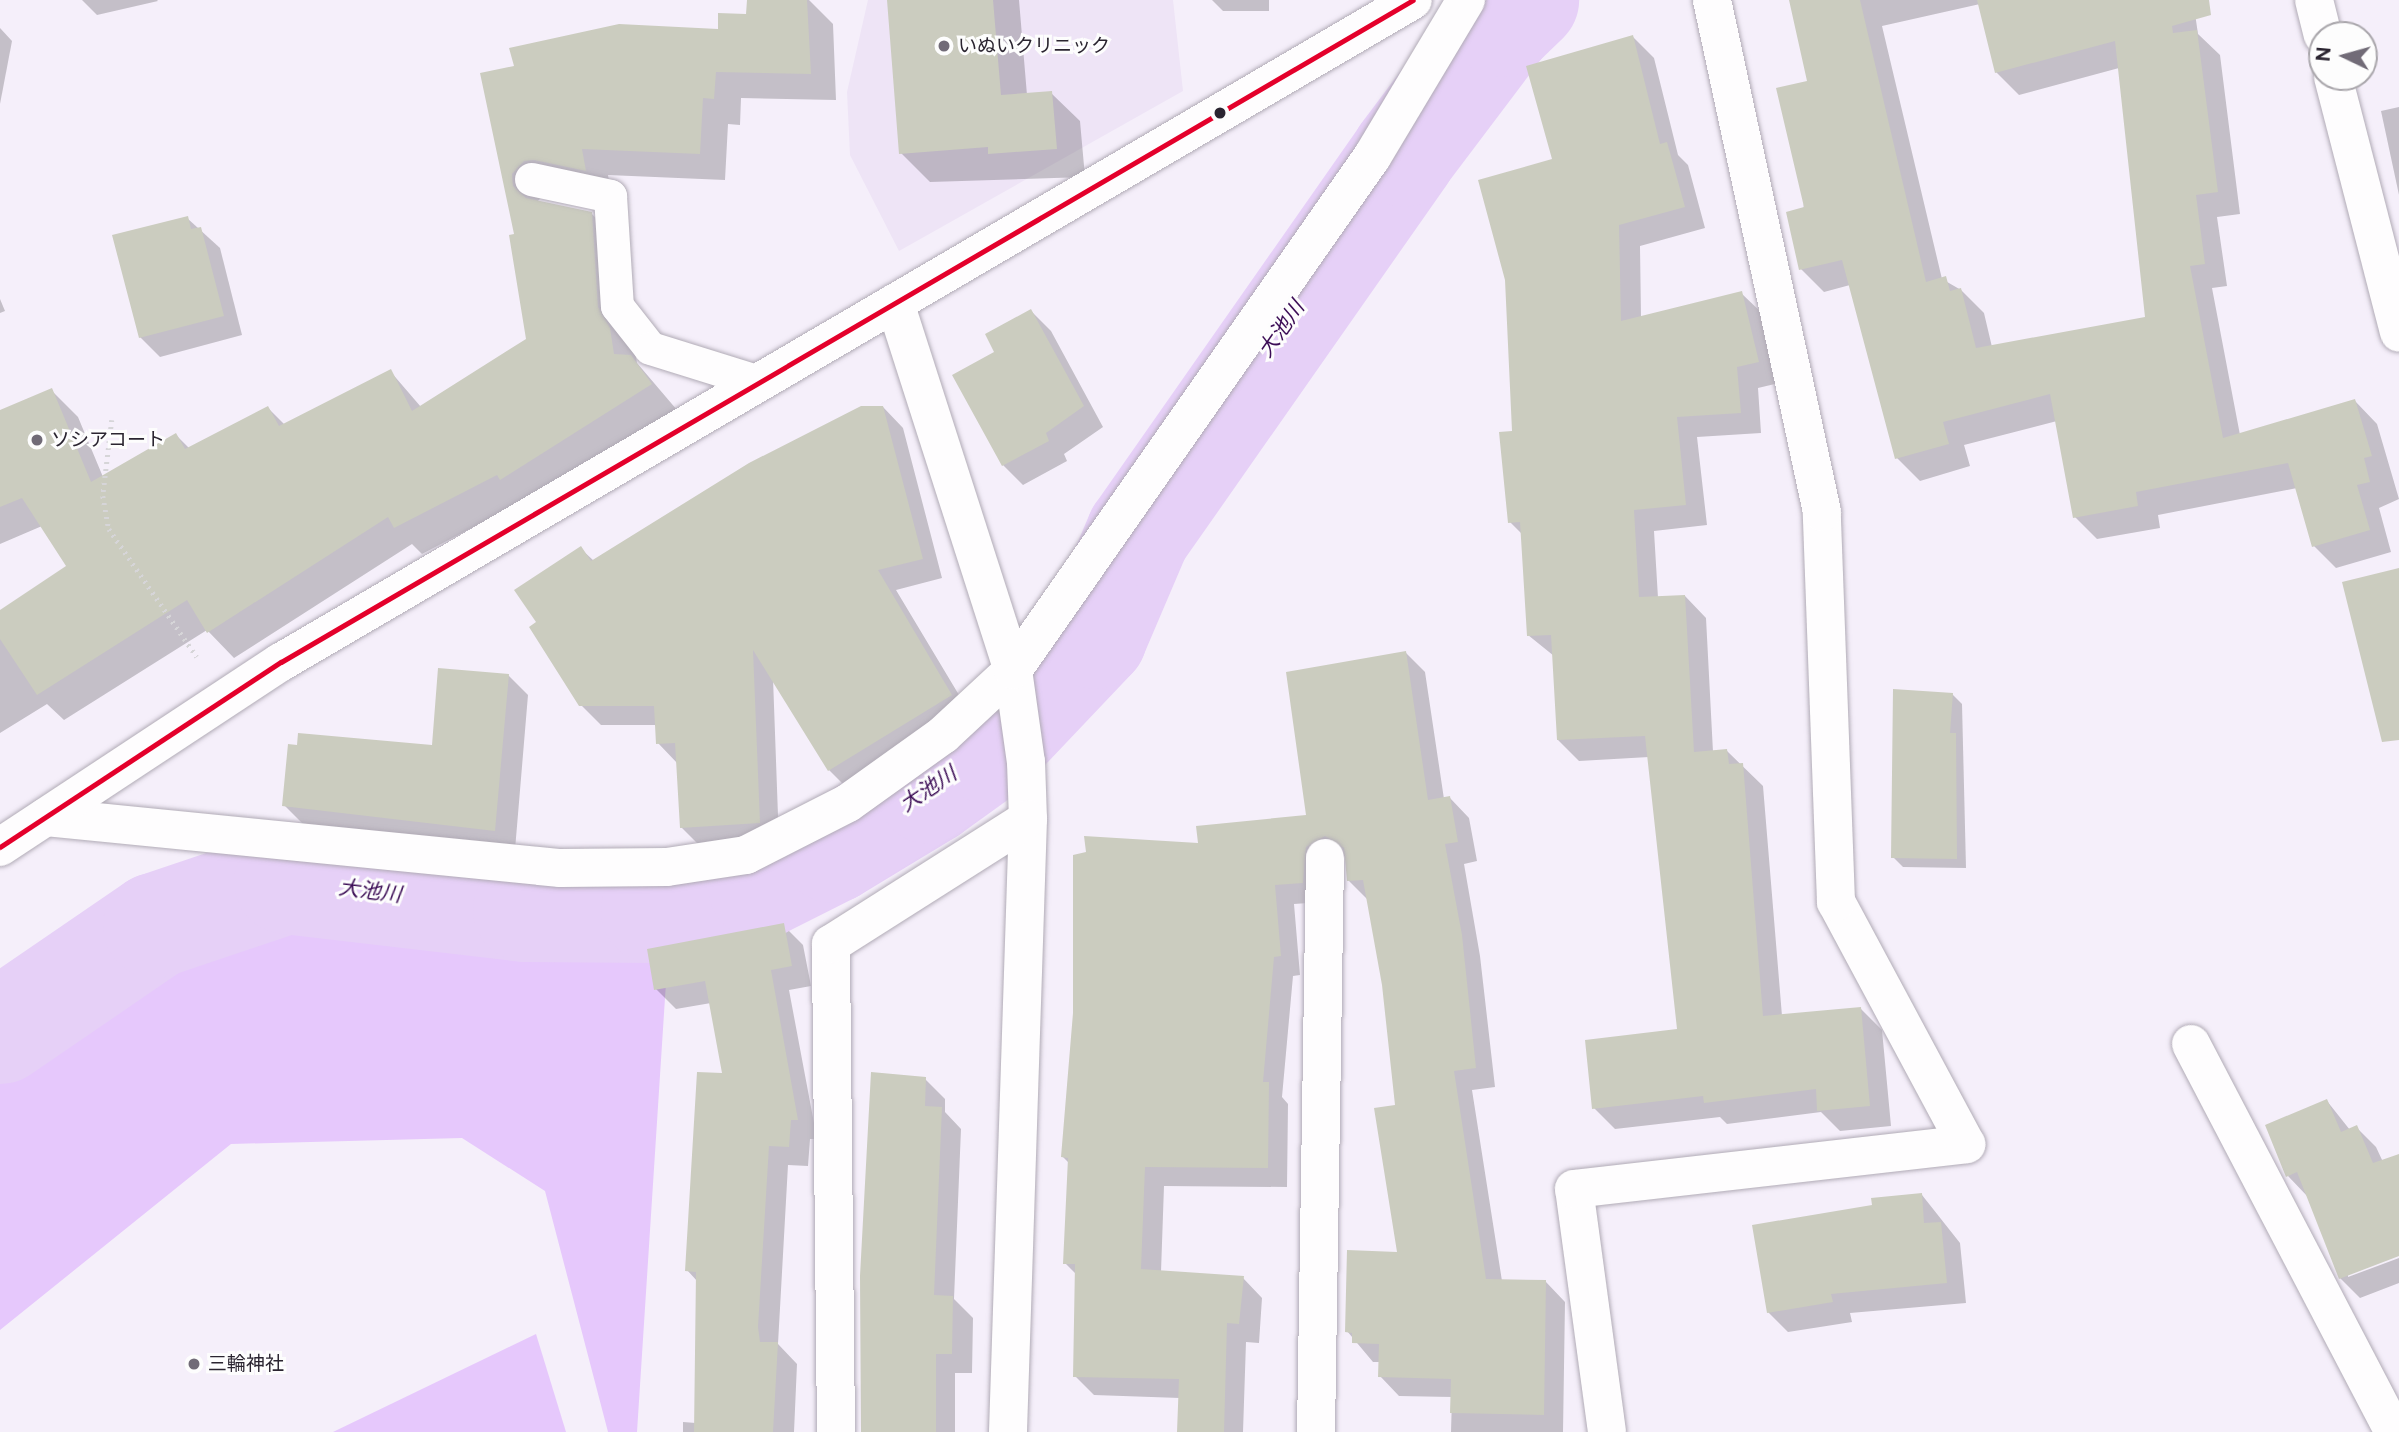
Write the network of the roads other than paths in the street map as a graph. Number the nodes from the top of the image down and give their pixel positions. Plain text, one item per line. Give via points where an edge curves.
1 (1413, 0) edge
2 (1466, 0) edge
3 (1713, 0) edge
4 (2314, 0) edge
5 (2319, 21) edge
6 (2337, 91) edge
7 (531, 179) dead end
8 (895, 303) junction
9 (2399, 332) edge
10 (759, 382) junction
11 (1013, 670) junction
12 (46, 817) junction
13 (1028, 819) junction
14 (0, 847) edge
15 (1325, 858) dead end
16 (2191, 1044) dead end
17 (836, 1432) edge
18 (1008, 1432) edge
19 (1315, 1432) edge
20 (1607, 1432) edge
21 (2394, 1432) edge

1 - 8 street
2 - 11 street via 1372,157
3 - 20 street via 1822,512 1836,902 1966,1144 1574,1189
4 - 5 street
6 - 9 street
7 - 10 lane via 610,196 617,306 650,348
8 - 10 street
8 - 11 street
10 - 12 street via 232,694
11 - 12 street via 943,735 848,803 746,855 667,867 560,868
11 - 13 street via 1026,762
12 - 14 street
13 - 17 street via 831,944
13 - 18 street
15 - 19 street
16 - 21 street

